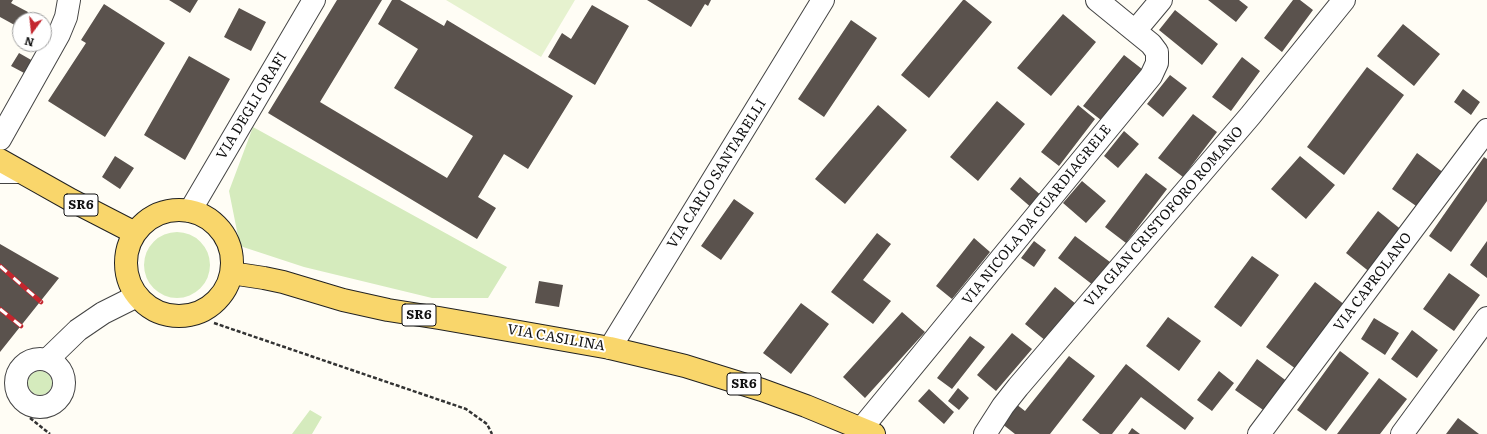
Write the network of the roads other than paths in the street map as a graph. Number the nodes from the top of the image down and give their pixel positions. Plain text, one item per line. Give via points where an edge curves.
1 (69, 0) edge
2 (314, 0) edge
3 (823, 0) edge
4 (1097, 0) edge
5 (1161, 0) edge
6 (1344, 0) edge
7 (1135, 31) junction
8 (1487, 130) edge
9 (0, 139) edge
10 (0, 160) edge
11 (0, 177) edge
12 (28, 177) junction
13 (190, 211) junction
14 (135, 232) junction
15 (231, 274) junction
16 (137, 296) junction
17 (1487, 318) edge
18 (610, 348) junction
19 (47, 360) junction
20 (8, 392) edge
21 (867, 431) edge
22 (985, 434) edge
23 (1259, 434) edge
24 (1402, 434) edge

1 - 9 street via 59,34
2 - 13 street, VIA DEGLI ORAFI
3 - 18 street, VIA CARLO SANTARELLI
4 - 7 street
5 - 7 street
6 - 22 street, VIA GIAN CRISTOFORO ROMANO via 1250,116 1002,406
7 - 21 street, VIA NICOLA DA GUARDIAGRELE via 1157,52 1157,64 1151,76
8 - 23 street, VIA CAPROLANO
10 - 12 main road, SR6
11 - 12 lane
12 - 14 main road, SR6
13 - 14 main road via 160,213
13 - 15 main road via 205,217 224,235 230,251
14 - 16 main road via 125,263 129,281
15 - 16 main road via 218,299 194,314 164,314 148,306
15 - 18 main road, VIA CASILINA / SR6 via 283,282 388,310
16 - 19 street via 103,313 78,330
17 - 24 street
18 - 21 main road, VIA CASILINA / SR6 via 685,366 762,390
19 - 20 street via 32,360 25,363 17,375 16,383
19 - 20 street via 58,366 64,376 63,393 55,402 45,407 31,406

